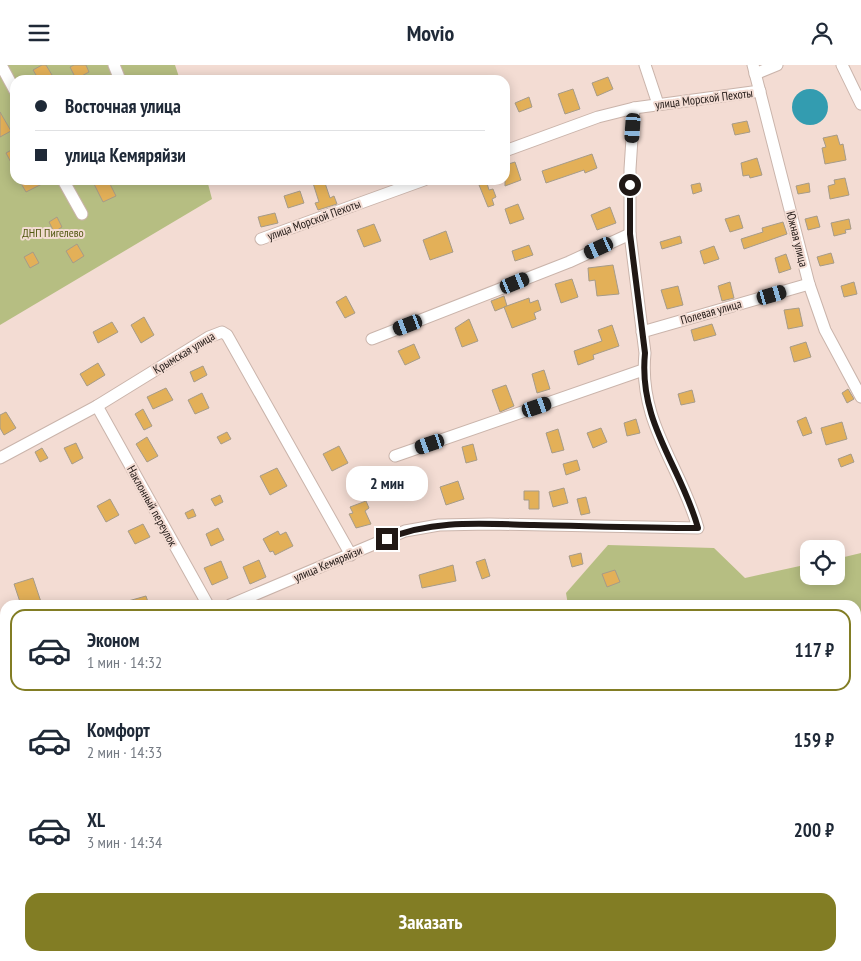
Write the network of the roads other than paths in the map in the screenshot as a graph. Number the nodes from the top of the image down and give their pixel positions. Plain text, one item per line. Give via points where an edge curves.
1 (1, 65) edge
2 (645, 65) edge
3 (777, 65) edge
4 (842, 65) edge
5 (754, 69) edge
6 (10, 82) edge
7 (760, 91) junction
8 (658, 104) junction
9 (861, 105) edge
10 (634, 108) junction
11 (510, 149) edge
12 (66, 185) edge
13 (410, 185) edge
14 (82, 215) dead end
15 (630, 234) junction
16 (261, 239) dead end
17 (809, 284) junction
18 (642, 332) junction
19 (372, 339) dead end
20 (643, 370) junction
21 (861, 397) edge
22 (97, 406) junction
23 (395, 457) dead end
24 (0, 458) edge
25 (351, 555) junction
26 (205, 600) edge
27 (242, 600) edge

1 - 6 street
2 - 8 street
3 - 5 street, улица Морской Пехоты
4 - 9 street
5 - 7 street, Южная улица
7 - 8 street, улица Морской Пехоты
7 - 17 street, Южная улица
8 - 10 street, улица Морской Пехоты
10 - 11 street, улица Морской Пехоты via 598,117
10 - 15 street
12 - 14 street
13 - 16 street, улица Морской Пехоты
15 - 18 street
15 - 19 street via 569,262
17 - 18 street, Полевая улица
17 - 21 street, Южная улица via 825,329
18 - 20 street
20 - 23 street
20 - 25 street, улица Кемяряйзи via 657,435 693,510 698,528 490,523 439,525 405,531
22 - 24 street, Крымская улица
22 - 25 street, Крымская улица via 222,332 227,335
22 - 26 street, Наклонный переулок
25 - 27 street, улица Кемяряйзи

